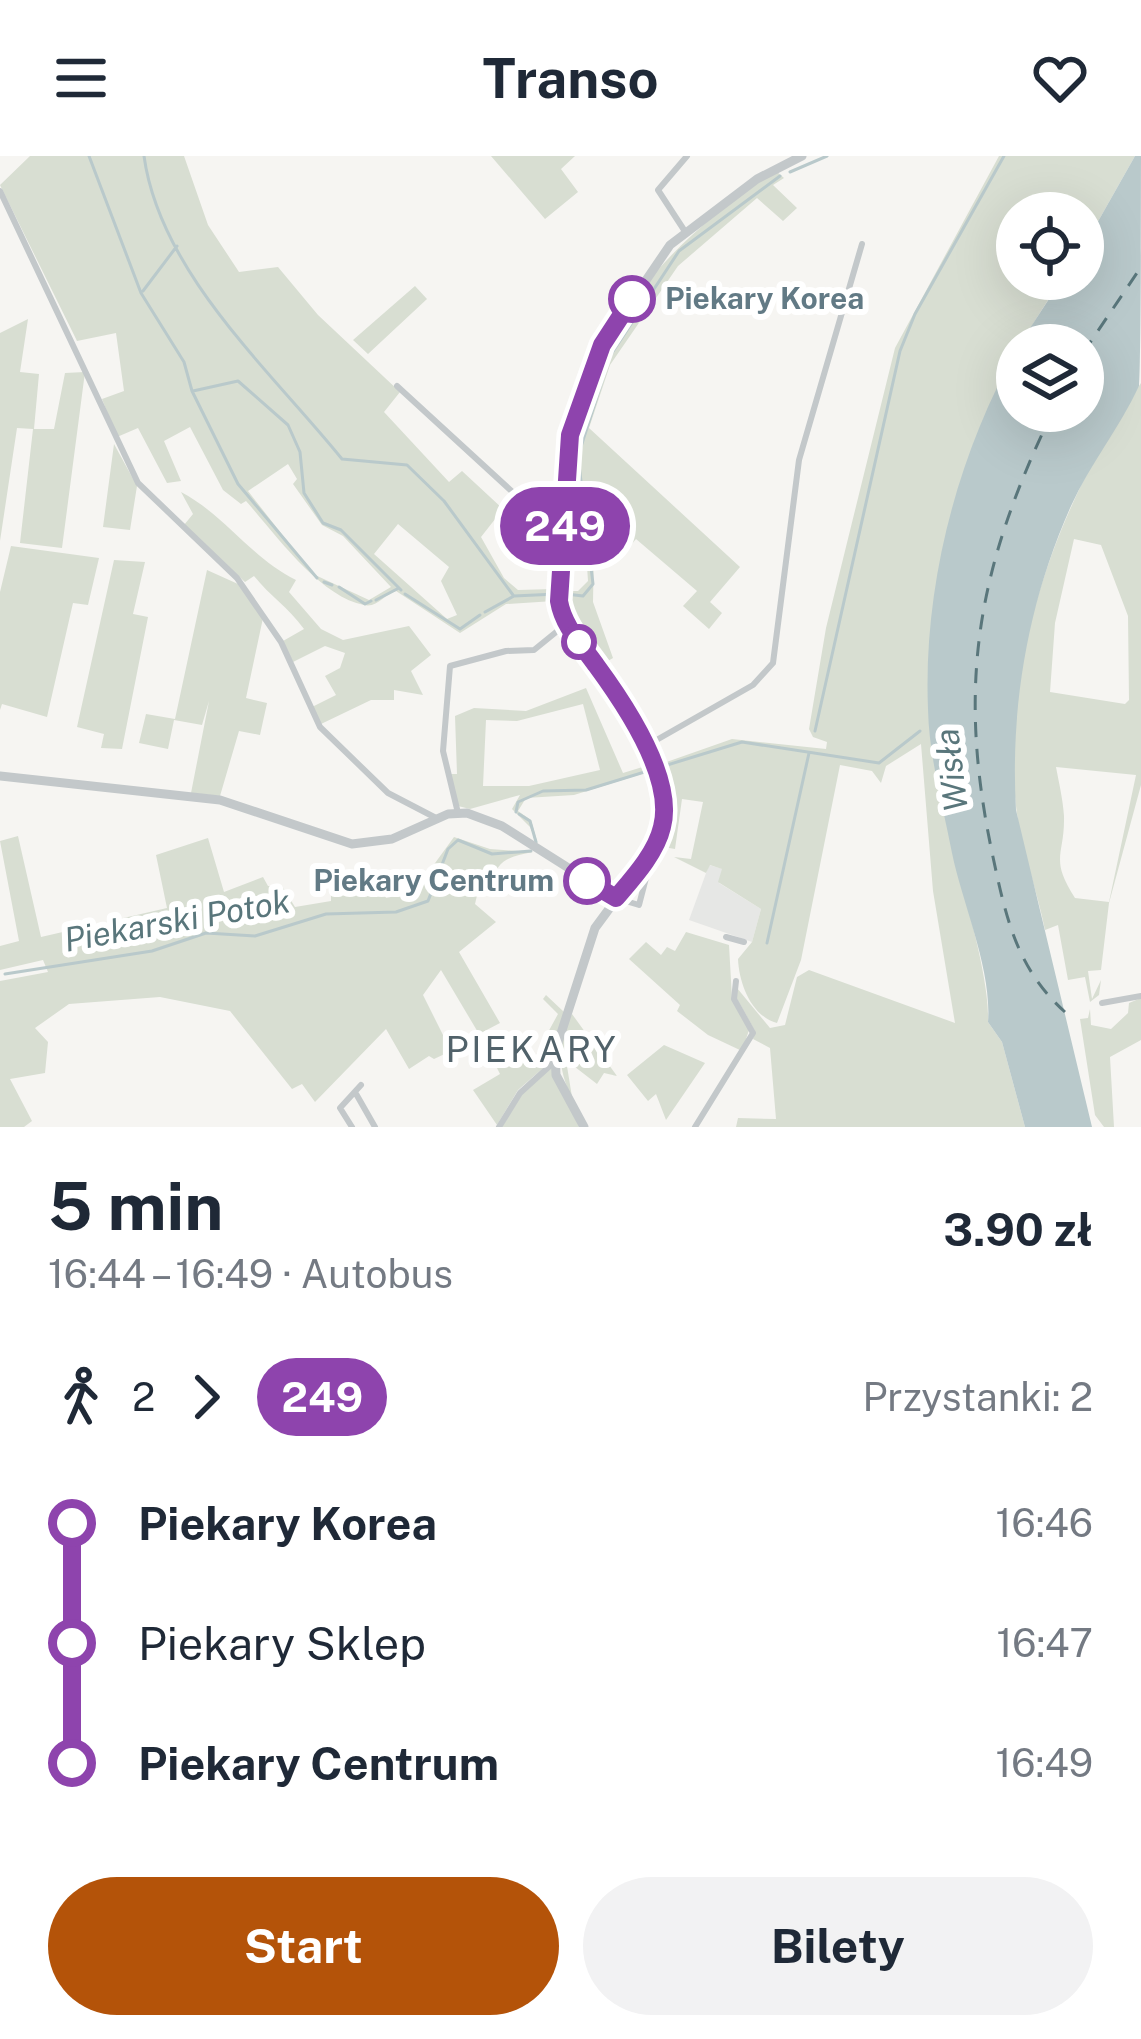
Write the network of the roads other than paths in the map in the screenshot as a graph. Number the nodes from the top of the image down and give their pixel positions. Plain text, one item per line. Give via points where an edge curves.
1 (687, 156) edge
2 (802, 156) edge
3 (0, 191) edge
4 (686, 233) junction
5 (862, 244) dead end
6 (397, 386) dead end
7 (565, 540) junction
8 (566, 624) junction
9 (646, 746) junction
10 (0, 776) edge
11 (458, 812) junction
12 (438, 818) junction
13 (642, 864) junction
14 (616, 898) junction
15 (726, 937) dead end
16 (744, 943) dead end
17 (736, 981) dead end
18 (1141, 996) edge
19 (1102, 1003) dead end
20 (554, 1063) junction
21 (352, 1127) edge
22 (375, 1127) edge
23 (499, 1127) edge
24 (584, 1127) edge
25 (695, 1127) edge

1 - 4 street via 658,190
2 - 4 street
3 - 12 street via 138,483 237,578 281,643 320,727 388,794
4 - 7 street via 632,300 592,369 570,435
5 - 9 street via 799,460 773,663 753,685
6 - 7 street
7 - 8 street via 559,595
8 - 9 street
8 - 11 street via 531,651 450,666 443,751
9 - 13 street via 664,821
10 - 12 street via 220,800 352,844 392,839
11 - 12 street
11 - 14 street via 483,817
13 - 14 street
13 - 14 street via 639,905
14 - 20 street via 592,936
15 - 16 street
17 - 25 street via 734,999 753,1033
18 - 19 street
20 - 23 street via 520,1093
20 - 24 street
21 - 22 street via 340,1108 358,1089

